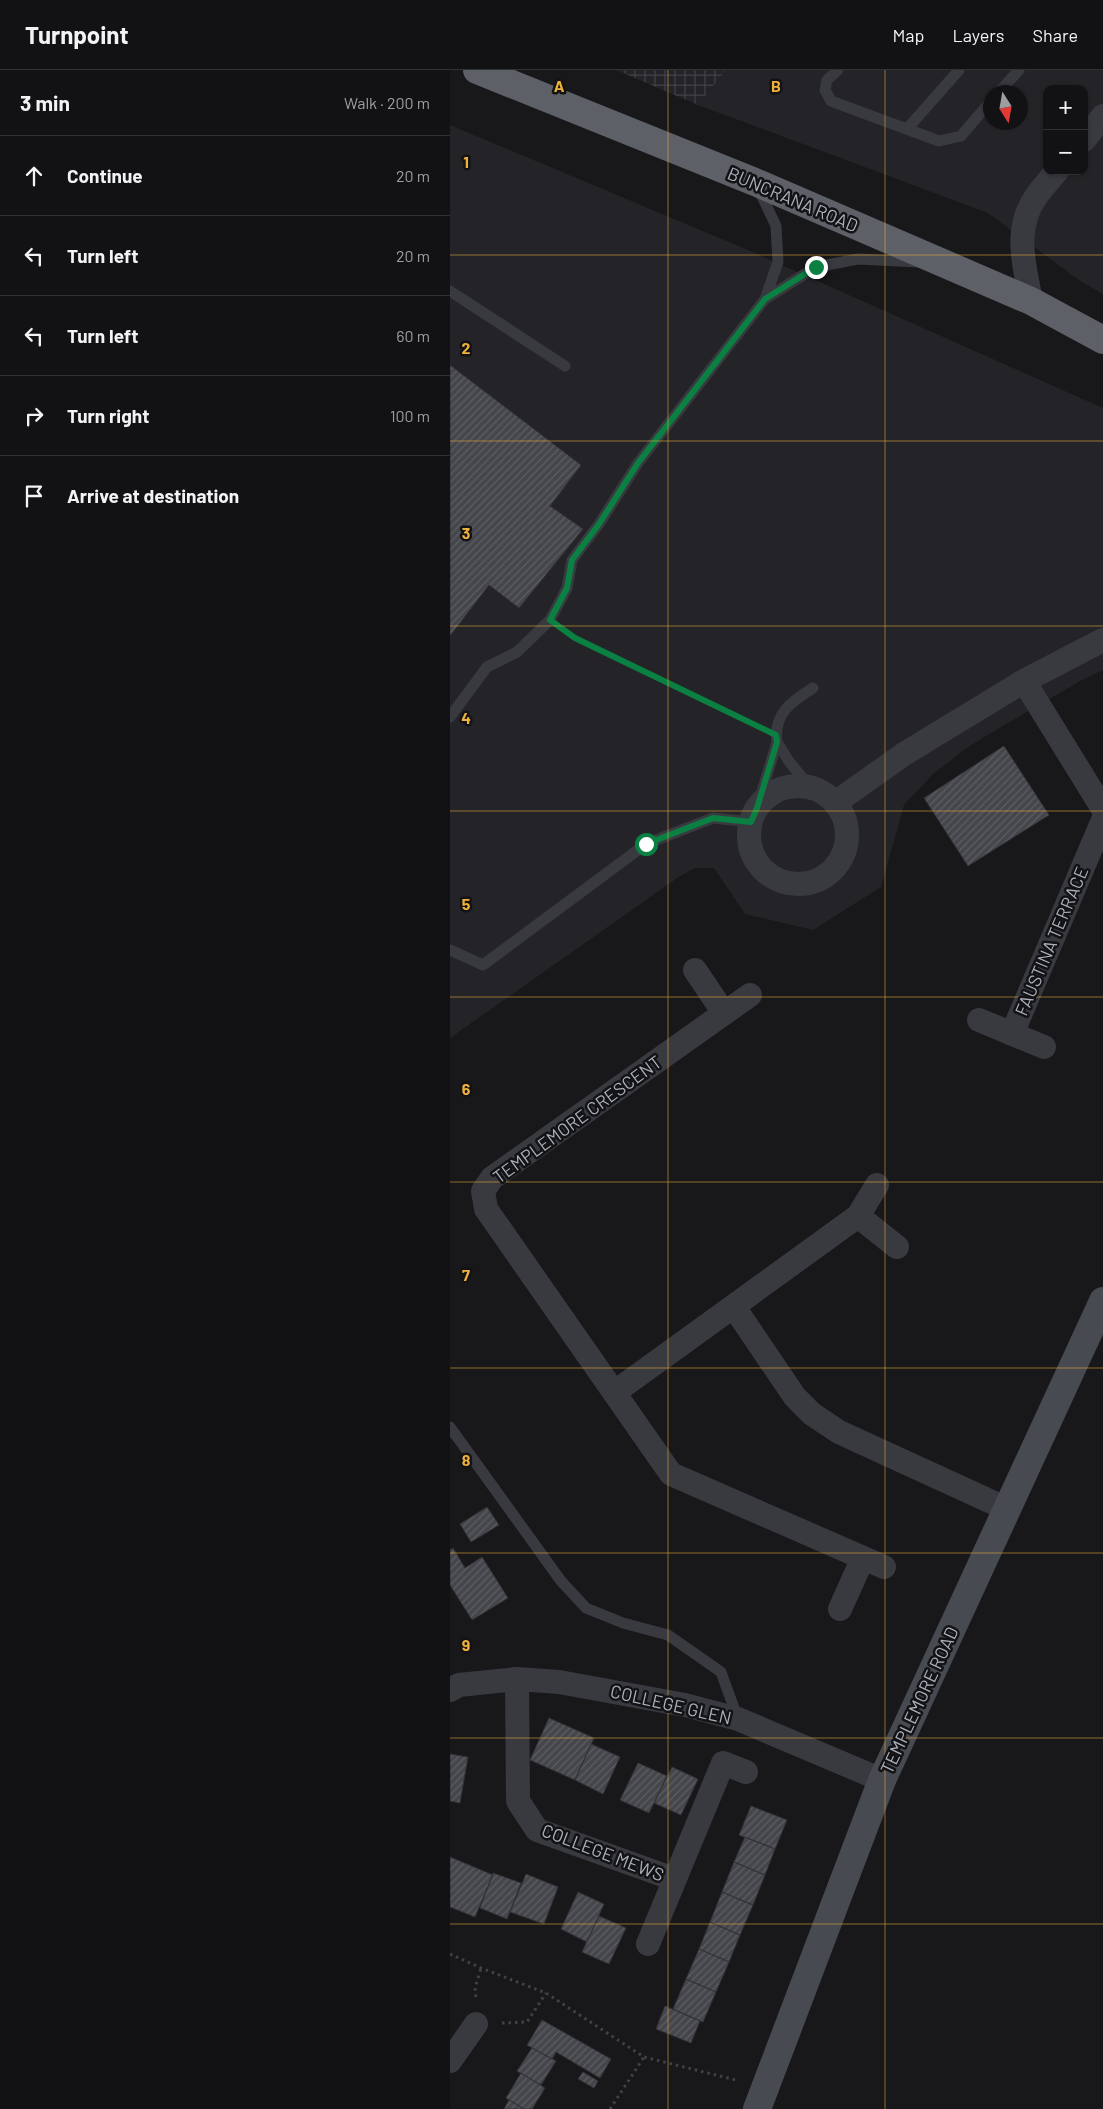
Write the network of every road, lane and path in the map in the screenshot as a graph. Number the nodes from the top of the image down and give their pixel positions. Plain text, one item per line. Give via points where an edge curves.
1 (477, 70) edge
2 (838, 70) edge
3 (959, 70) edge
4 (1019, 70) edge
5 (1005, 85) edge
6 (983, 110) edge
7 (907, 129) junction
8 (1054, 175) edge
9 (755, 182) junction
10 (940, 263) junction
11 (450, 291) edge
12 (765, 299) junction
13 (1030, 301) junction
14 (1103, 340) edge
15 (565, 366) dead end
16 (550, 620) junction
17 (1103, 640) edge
18 (1024, 681) junction
19 (813, 688) dead end
20 (450, 717) edge
21 (777, 739) junction
22 (810, 787) junction
23 (836, 803) junction
24 (1103, 809) edge
25 (754, 815) junction
26 (1103, 820) edge
27 (450, 950) edge
28 (695, 970) dead end
29 (750, 995) dead end
30 (724, 1014) junction
31 (979, 1020) dead end
32 (1012, 1034) junction
33 (1044, 1047) dead end
34 (877, 1185) dead end
35 (858, 1216) junction
36 (897, 1247) dead end
37 (1103, 1301) edge
38 (734, 1307) junction
39 (615, 1392) junction
40 (450, 1427) edge
41 (1007, 1509) junction
42 (840, 1609) dead end
43 (517, 1679) junction
44 (450, 1690) edge
45 (738, 1719) junction
46 (746, 1772) dead end
47 (882, 1780) junction
48 (674, 1879) junction
49 (648, 1944) dead end
50 (450, 1954) edge
51 (546, 1993) junction
52 (527, 2022) dead end
53 (476, 2024) dead end
54 (644, 2056) junction
55 (450, 2061) edge
56 (761, 2098) edge
57 (610, 2109) edge

1 - 9 highway, BUNCRANA ROAD
2 - 7 lane via 827,80 825,90 831,101
3 - 7 lane
4 - 5 lane
6 - 7 lane via 961,136 939,141
8 - 13 street via 1036,196 1022,226 1020,245
9 - 10 highway, BUNCRANA ROAD
9 - 12 lane via 776,226 778,262
10 - 12 lane via 850,260 816,267
10 - 13 highway, BUNCRANA ROAD
11 - 15 lane
12 - 16 lane via 638,463 572,560 567,588
13 - 14 highway, BUNCRANA ROAD
16 - 20 lane via 517,652 487,666
16 - 21 path via 575,638
17 - 18 street
18 - 23 street via 904,754
18 - 24 street
19 - 21 lane via 791,701 780,719
21 - 22 lane via 788,760
21 - 25 lane
22 - 23 street
22 - 25 street via 780,789 767,797
23 - 25 street via 844,818 845,850 824,876 809,882 792,883 776,878 762,868 753,855 749,838
25 - 27 lane via 713,818 646,844 483,965
26 - 32 street, FAUSTINA TERRACE
28 - 30 street
29 - 30 street, TEMPLEMORE CRESCENT
30 - 39 street, TEMPLEMORE CRESCENT via 492,1178 483,1191 486,1209
31 - 32 street, FAUSTINA TERRACE
32 - 33 street, FAUSTINA TERRACE
34 - 35 street
35 - 36 street
35 - 38 street
37 - 41 main road, TEMPLEMORE ROAD
38 - 39 street
38 - 41 street via 795,1398 812,1414 838,1432
39 - 42 street, TEMPLEMORE CRESCENT via 671,1474 873,1562
40 - 45 lane via 561,1581 586,1608 668,1636 721,1672
41 - 47 main road, TEMPLEMORE ROAD
43 - 44 street, COLLEGE GLEN via 459,1685
43 - 45 street, COLLEGE GLEN via 622,1692
43 - 48 street, COLLEGE MEWS via 518,1801 537,1830
45 - 47 street, COLLEGE GLEN
46 - 48 street, COLLEGE MEWS via 723,1764
47 - 56 main road, TEMPLEMORE ROAD
48 - 49 street, COLLEGE MEWS
50 - 51 path
51 - 52 path
51 - 54 path
53 - 55 street
54 - 56 path
54 - 57 path

